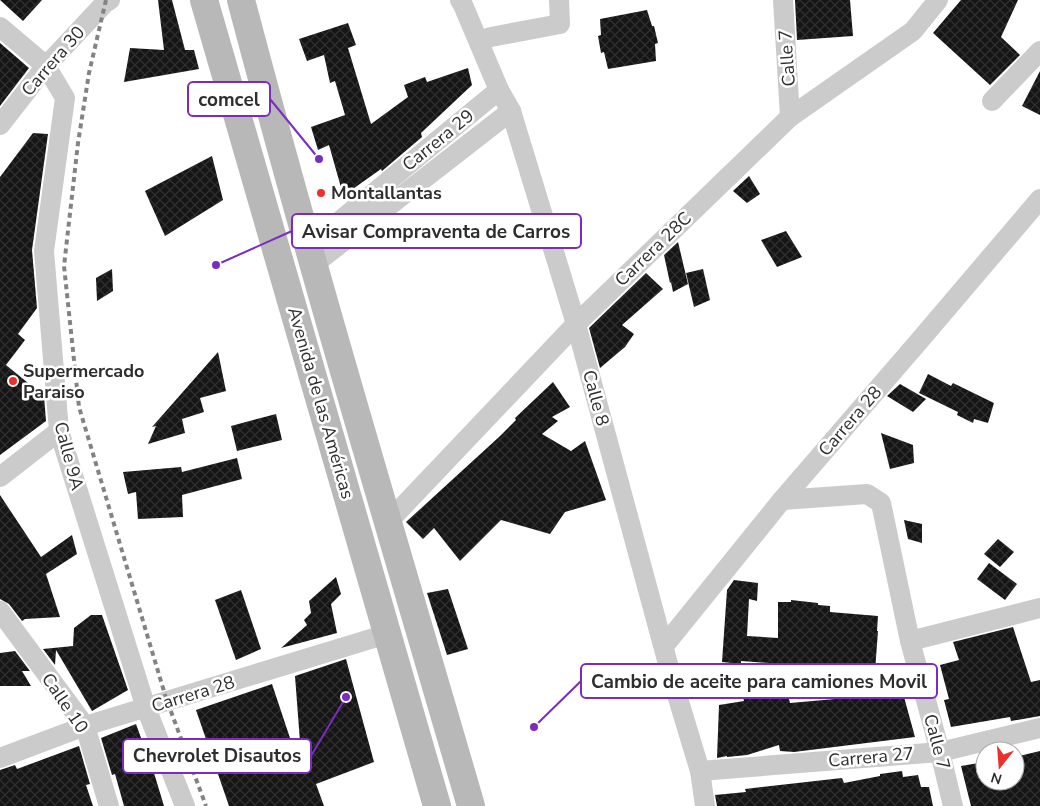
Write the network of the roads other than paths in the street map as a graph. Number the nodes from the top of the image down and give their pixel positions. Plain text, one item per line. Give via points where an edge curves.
1 (110, 0) edge
2 (204, 0) edge
3 (241, 0) edge
4 (460, 0) edge
5 (559, 0) edge
6 (783, 0) edge
7 (938, 0) edge
8 (0, 27) edge
9 (479, 41) junction
10 (1040, 51) edge
11 (46, 66) junction
12 (500, 90) junction
13 (992, 101) dead end
14 (511, 111) junction
15 (790, 117) junction
16 (0, 125) edge
17 (1040, 199) edge
18 (312, 262) junction
19 (286, 286) junction
20 (576, 324) junction
21 (59, 431) junction
22 (0, 477) edge
23 (376, 482) junction
24 (346, 490) junction
25 (782, 500) junction
26 (388, 522) junction
27 (1040, 608) edge
28 (0, 611) edge
29 (387, 634) junction
30 (910, 641) junction
31 (664, 646) junction
32 (146, 708) junction
33 (85, 726) junction
34 (1040, 728) edge
35 (940, 752) junction
36 (0, 758) edge
37 (700, 771) junction
38 (110, 806) edge
39 (185, 806) edge
40 (437, 806) edge
41 (471, 806) edge
42 (705, 806) edge
43 (953, 806) edge

1 - 11 street, Carrera 30
2 - 19 main road, Avenida de las Américas
3 - 18 main road, Avenida de las Américas
4 - 9 street, Calle 8
5 - 9 street via 560,24
6 - 15 street, Calle 7
7 - 15 street, Carrera 28C via 913,32
8 - 11 street, Calle 9A
9 - 12 street, Calle 8
10 - 13 street
11 - 16 street, Carrera 30
11 - 21 street, Calle 9A via 65,98 44,251
12 - 14 street, Calle 8
12 - 18 street, Carrera 29
14 - 18 street, Carrera 29
14 - 20 street, Calle 8
15 - 20 street, Carrera 28C
17 - 25 street, Carrera 28
18 - 19 main road
18 - 23 main road, Avenida de las Américas
19 - 24 main road, Avenida de las Américas
20 - 26 street, Carrera 28C
20 - 31 street, Calle 8
21 - 22 street
21 - 32 street, Calle 9A
23 - 24 main road
23 - 26 main road, Avenida de las Américas
24 - 29 main road, Avenida de las Américas
25 - 30 street, Calle 7 via 867,494 881,503
25 - 31 street, Carrera 28
26 - 41 main road, Avenida de las Américas
27 - 30 street
28 - 33 street, Calle 10
29 - 32 street, Carrera 28
29 - 40 main road, Avenida de las Américas
30 - 35 street, Calle 7
31 - 37 street, Calle 8
32 - 33 street, Carrera 28
32 - 39 street, Calle 9A
33 - 36 street, Carrera 28
33 - 38 street, Calle 10
34 - 35 street, Carrera 27
35 - 37 street, Carrera 27
35 - 43 street, Calle 7
37 - 42 street, Calle 8

